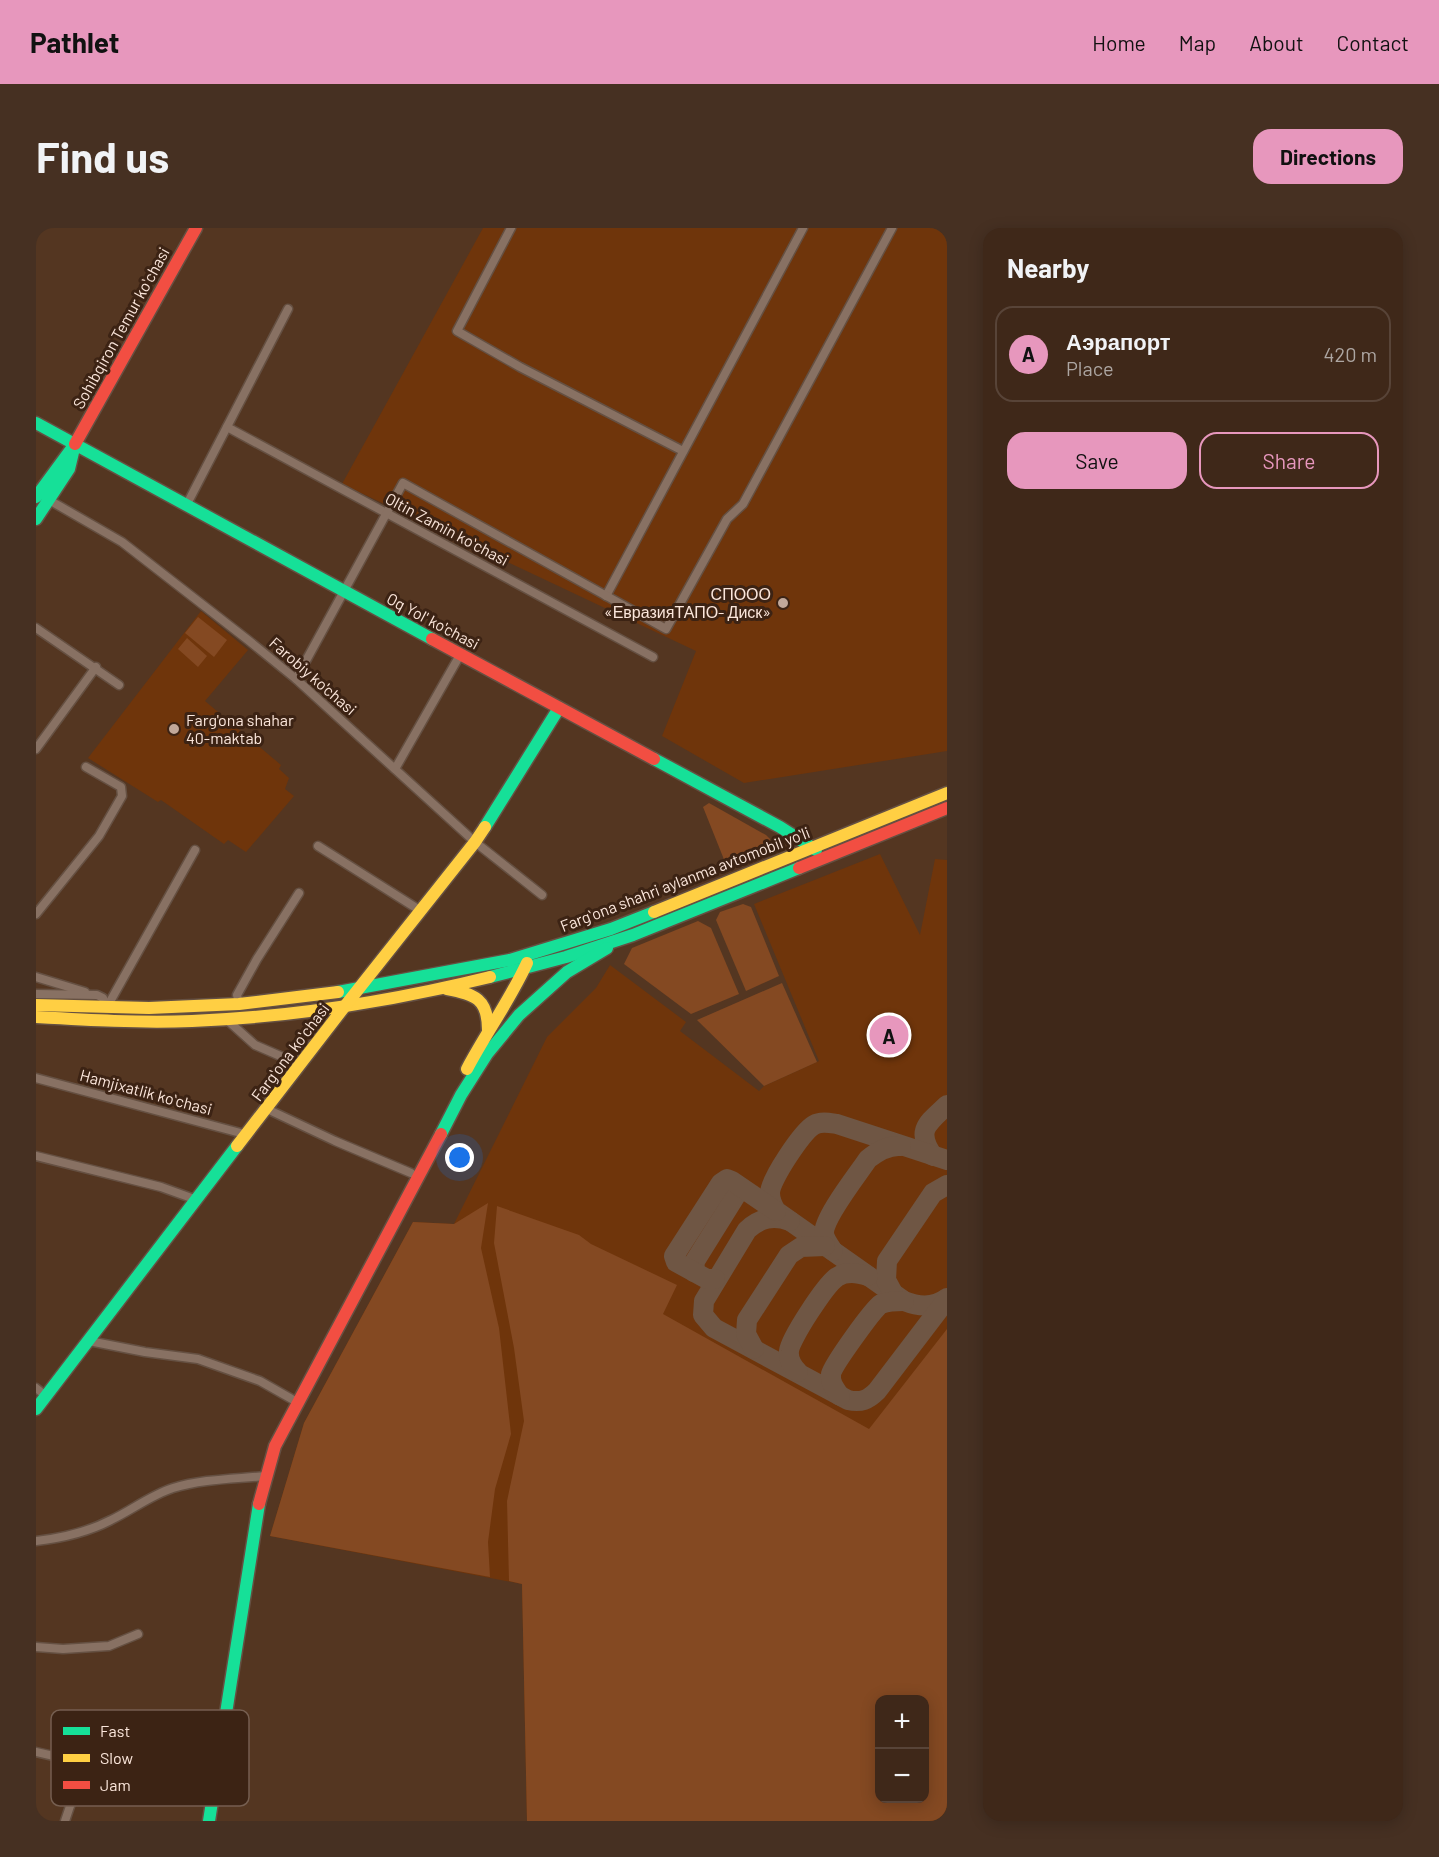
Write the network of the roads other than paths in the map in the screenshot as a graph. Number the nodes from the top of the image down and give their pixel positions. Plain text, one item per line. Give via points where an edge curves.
1 (196, 228) edge
2 (511, 228) edge
3 (802, 228) edge
4 (892, 228) edge
5 (288, 309) dead end
6 (36, 423) edge
7 (227, 427) junction
8 (75, 444) junction
9 (683, 451) junction
10 (36, 497) edge
11 (49, 500) junction
12 (186, 506) junction
13 (387, 513) junction
14 (36, 519) edge
15 (344, 592) junction
16 (606, 596) junction
17 (36, 628) edge
18 (460, 655) junction
19 (653, 657) dead end
20 (96, 667) junction
21 (296, 680) junction
22 (119, 685) dead end
23 (559, 708) junction
24 (36, 749) edge
25 (86, 767) dead end
26 (394, 769) junction
27 (947, 793) edge
28 (947, 808) edge
29 (475, 842) junction
30 (318, 846) dead end
31 (195, 850) dead end
32 (818, 853) junction
33 (298, 893) dead end
34 (542, 895) dead end
35 (421, 911) junction
36 (36, 914) edge
37 (619, 941) junction
38 (529, 953) junction
39 (526, 968) junction
40 (36, 977) edge
41 (443, 988) junction
42 (359, 990) junction
43 (36, 994) edge
44 (96, 995) junction
45 (239, 1004) junction
46 (36, 1005) edge
47 (345, 1006) junction
48 (106, 1007) junction
49 (36, 1017) edge
50 (225, 1019) junction
51 (488, 1030) junction
52 (301, 1065) junction
53 (36, 1078) edge
54 (267, 1109) junction
55 (248, 1135) junction
56 (36, 1156) edge
57 (411, 1173) junction
58 (197, 1200) junction
59 (89, 1341) junction
60 (41, 1392) edge
61 (297, 1402) junction
62 (36, 1409) edge
63 (265, 1476) junction
64 (36, 1541) edge
65 (138, 1634) dead end
66 (36, 1647) edge
67 (226, 1710) edge
68 (36, 1752) edge
69 (51, 1755) edge
70 (70, 1806) edge
71 (211, 1806) edge
72 (65, 1821) edge
73 (209, 1821) edge

1 - 8 main road, Sohibqiron Temur koʻchasi
2 - 9 street via 457,331
3 - 9 street
4 - 16 street via 744,504 727,519 666,629
5 - 7 street
6 - 8 main road, Oq Yol' ko'chasi
7 - 12 street
7 - 13 street, Oltin Zamin koʻchasi
8 - 10 main road, Sohibqiron Temur koʻchasi
8 - 11 main road, Sohibqiron Temur koʻchasi via 69,469
8 - 12 main road, Oq Yol' ko'chasi
9 - 16 street
11 - 14 main road, Sohibqiron Temur koʻchasi
11 - 21 street, Farobiy ko'chasi via 122,542
12 - 15 main road, Oq Yol' ko'chasi
13 - 15 street
13 - 16 street via 403,483
13 - 19 street, Oltin Zamin koʻchasi
15 - 18 main road, Oq Yol' ko'chasi
15 - 21 street
17 - 20 street
18 - 23 main road, Oq Yol' ko'chasi
18 - 26 street
20 - 22 street
20 - 24 street
21 - 26 street, Farobiy ko'chasi
23 - 29 main road, Fargʻona koʻchasi
23 - 32 main road, Oq Yol' ko'chasi
25 - 36 street via 121,787 122,796 99,836
26 - 29 street, Farobiy ko'chasi
27 - 32 main road, Fargʻona shahri aylanma avtomobil yoʻli
28 - 32 main road, Fargʻona shahri aylanma avtomobil yoʻli
29 - 34 street, Farobiy ko'chasi
29 - 35 main road, Fargʻona koʻchasi
30 - 35 street
31 - 48 street
32 - 37 main road, Fargʻona shahri aylanma avtomobil yoʻli
32 - 38 main road, Fargʻona shahri aylanma avtomobil yoʻli via 611,929
33 - 45 street via 237,995
35 - 42 main road, Fargʻona koʻchasi
37 - 39 main road, Fargʻona shahri aylanma avtomobil yoʻli
37 - 61 main road via 567,972 519,1015 487,1054
38 - 39 main road
38 - 42 main road, Fargʻona shahri aylanma avtomobil yoʻli
39 - 41 main road, Fargʻona shahri aylanma avtomobil yoʻli
39 - 51 main road
40 - 44 street
41 - 47 main road, Fargʻona shahri aylanma avtomobil yoʻli
41 - 51 main road via 463,992 484,1003
42 - 45 main road, Fargʻona shahri aylanma avtomobil yoʻli
42 - 47 main road, Fargʻona koʻchasi
43 - 44 street
44 - 48 street via 103,998
45 - 48 main road, Fargʻona shahri aylanma avtomobil yoʻli via 195,1008
46 - 48 main road, Fargʻona shahri aylanma avtomobil yoʻli
47 - 50 main road, Fargʻona shahri aylanma avtomobil yoʻli
47 - 52 main road, Fargʻona koʻchasi
49 - 50 main road, Fargʻona shahri aylanma avtomobil yoʻli
50 - 52 street via 255,1045
51 - 57 main road
52 - 54 main road, Fargʻona koʻchasi
53 - 55 street, Hamjixatlik koʻchasi
54 - 55 main road, Fargʻona koʻchasi
54 - 57 street
55 - 58 main road, Fargʻona koʻchasi
56 - 58 street via 161,1187
57 - 61 main road via 324,1336
58 - 59 main road, Fargʻona koʻchasi
59 - 60 main road, Fargʻona koʻchasi
59 - 61 street via 198,1359 260,1382
60 - 62 main road, Fargʻona koʻchasi
61 - 63 main road
63 - 64 street via 174,1488 109,1522 64,1538
63 - 67 main road
65 - 66 street via 109,1646
68 - 69 street
70 - 72 street
71 - 73 main road

